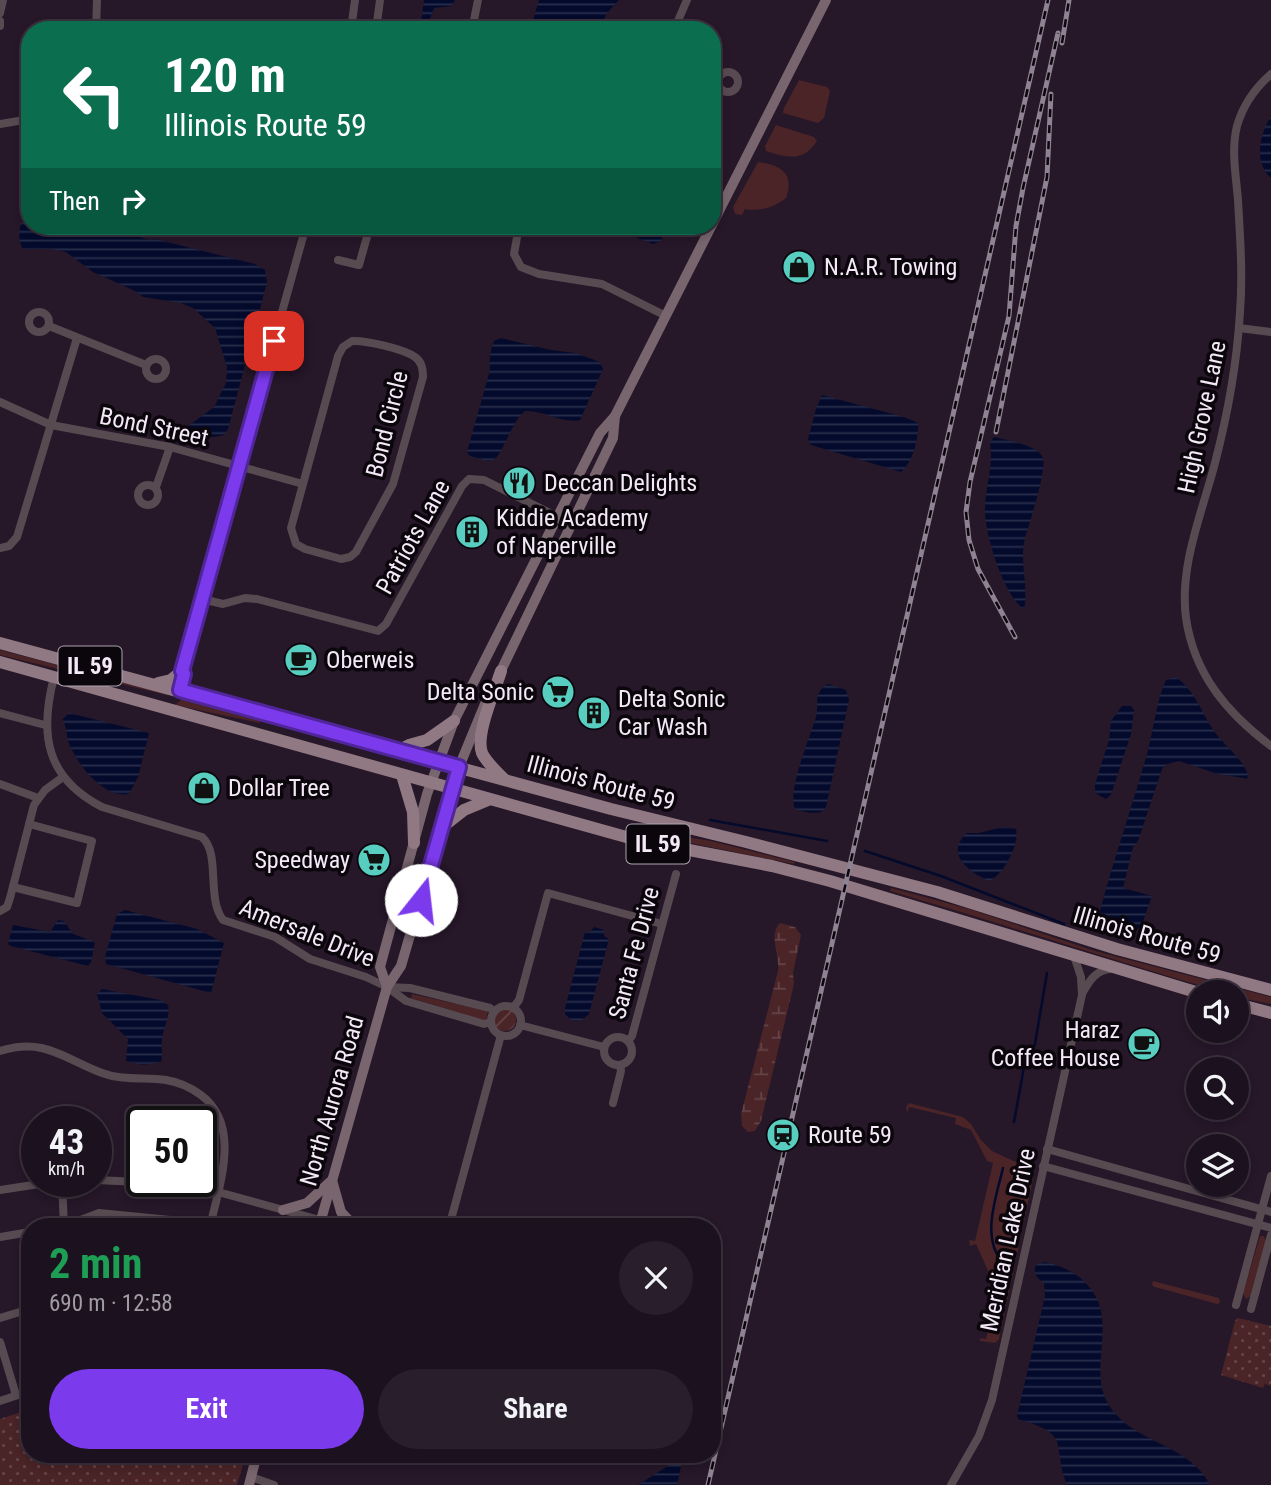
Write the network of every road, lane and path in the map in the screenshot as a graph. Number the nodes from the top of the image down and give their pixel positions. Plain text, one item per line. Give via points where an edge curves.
1 (3, 0) edge
2 (97, 0) edge
3 (355, 0) edge
4 (380, 0) edge
5 (478, 0) edge
6 (687, 0) edge
7 (826, 0) edge
8 (0, 13) edge
9 (96, 21) edge
10 (352, 21) edge
11 (377, 21) edge
12 (474, 21) edge
13 (678, 21) edge
14 (1271, 74) edge
15 (21, 120) edge
16 (0, 124) edge
17 (721, 207) edge
18 (304, 235) edge
19 (367, 235) edge
20 (517, 235) edge
21 (707, 235) edge
22 (338, 260) dead end
23 (666, 316) junction
24 (49, 326) dead end
25 (1239, 328) junction
26 (1271, 332) edge
27 (77, 338) junction
28 (146, 365) dead end
29 (0, 402) edge
30 (615, 416) junction
31 (51, 425) junction
32 (170, 447) junction
33 (240, 466) junction
34 (303, 484) junction
35 (156, 487) dead end
36 (556, 516) junction
37 (0, 548) edge
38 (202, 599) junction
39 (0, 643) edge
40 (0, 662) edge
41 (182, 671) junction
42 (501, 671) junction
43 (54, 677) junction
44 (154, 683) junction
45 (180, 690) junction
46 (162, 709) junction
47 (0, 713) edge
48 (454, 721) junction
49 (46, 725) junction
50 (1271, 746) edge
51 (397, 751) junction
52 (438, 762) junction
53 (459, 767) junction
54 (401, 775) junction
55 (63, 777) junction
56 (504, 780) junction
57 (431, 782) junction
58 (0, 784) edge
59 (452, 789) junction
60 (38, 798) junction
61 (488, 800) junction
62 (29, 824) junction
63 (441, 828) junction
64 (414, 843) junction
65 (676, 874) dead end
66 (13, 887) junction
67 (0, 911) edge
68 (662, 924) junction
69 (1074, 956) junction
70 (1115, 968) junction
71 (387, 987) junction
72 (1186, 989) edge
73 (1271, 990) edge
74 (1082, 995) junction
75 (1249, 1007) edge
76 (513, 1008) junction
77 (494, 1012) junction
78 (1271, 1013) edge
79 (491, 1022) junction
80 (520, 1025) junction
81 (501, 1035) junction
82 (628, 1041) junction
83 (604, 1047) junction
84 (0, 1051) edge
85 (620, 1065) junction
86 (613, 1103) dead end
87 (1047, 1149) junction
88 (1043, 1166) junction
89 (1271, 1176) edge
90 (332, 1180) junction
91 (112, 1181) edge
92 (21, 1187) edge
93 (0, 1190) edge
94 (218, 1192) junction
95 (62, 1197) edge
96 (283, 1210) junction
97 (1266, 1210) edge
98 (63, 1218) edge
99 (86, 1218) edge
100 (146, 1218) edge
101 (212, 1218) edge
102 (306, 1218) edge
103 (321, 1218) edge
104 (347, 1218) edge
105 (451, 1218) edge
106 (1258, 1224) junction
107 (1271, 1228) edge
108 (21, 1234) edge
109 (1271, 1235) edge
110 (0, 1237) edge
111 (1236, 1305) dead end
112 (1251, 1309) dead end
113 (21, 1312) edge
114 (0, 1318) edge
115 (0, 1342) edge
116 (21, 1394) edge
117 (16, 1395) junction
118 (0, 1401) edge
119 (255, 1463) edge
120 (250, 1481) edge
121 (274, 1485) edge
122 (951, 1485) edge

1 - 8 street
2 - 9 street
3 - 10 street
4 - 11 street
5 - 12 street
6 - 13 street
7 - 17 main road, North Aurora Road
14 - 25 street, High Grove Lane via 1248,100 1236,132
15 - 16 street
18 - 33 street
19 - 22 street via 359,265
20 - 23 street via 514,254 521,267 602,284
21 - 23 main road, North Aurora Road
23 - 30 main road, North Aurora Road
24 - 27 street
25 - 26 street
25 - 50 street, High Grove Lane via 1228,407 1187,568 1185,614 1193,649 1209,684 1233,715
27 - 28 street
27 - 31 street
29 - 31 street, Bond Street
30 - 36 main road, North Aurora Road via 600,433
30 - 42 main road, North Aurora Road via 613,439
31 - 32 street, Bond Street
31 - 37 street via 17,537
32 - 33 street, Bond Street
32 - 35 street
33 - 34 street, Bond Street
33 - 38 street
34 - 34 street, Bond Circle via 343,347 363,341 416,358 423,377 393,484 351,556 339,559 300,547 294,540 291,528
36 - 38 street, Patriots Lane via 484,480 469,479 378,631 257,599 223,604
36 - 48 main road, North Aurora Road
38 - 41 street
39 - 44 main road, Illinois Route 59 / IL 59
40 - 43 main road, Illinois Route 59 / IL 59
41 - 44 main road via 165,683
41 - 45 street
42 - 53 main road, North Aurora Road
42 - 56 main road via 481,744 486,759
43 - 46 main road, Illinois Route 59 / IL 59
43 - 49 street, Amersale Drive
44 - 45 main road, Illinois Route 59 / IL 59
45 - 46 main road
45 - 51 main road, Illinois Route 59 / IL 59
46 - 54 main road, Illinois Route 59 / IL 59
47 - 49 street
48 - 51 main road via 427,740
48 - 52 main road, North Aurora Road
49 - 55 street, Amersale Drive via 52,756
51 - 52 main road, Illinois Route 59 / IL 59
52 - 53 main road, Illinois Route 59 / IL 59
52 - 57 main road, North Aurora Road
53 - 56 main road, Illinois Route 59 / IL 59
53 - 59 main road, North Aurora Road
54 - 57 main road, Illinois Route 59 / IL 59
54 - 64 main road via 413,812
55 - 60 street
55 - 71 street, Amersale Drive via 102,807 202,836 209,845 217,909 223,920 275,937 319,963
56 - 73 main road, Illinois Route 59 / IL 59 via 937,892 1118,950
57 - 59 main road, Illinois Route 59 / IL 59
57 - 64 main road, North Aurora Road
58 - 60 street
59 - 61 main road, Illinois Route 59 / IL 59
59 - 63 main road, North Aurora Road
60 - 62 street
61 - 63 main road via 464,810
61 - 69 main road, Illinois Route 59 / IL 59 via 637,840 799,872
62 - 66 street
62 - 66 street via 92,841 77,903
63 - 71 main road, North Aurora Road via 401,965
64 - 71 main road, North Aurora Road via 380,967
65 - 68 street, Santa Fe Drive
66 - 67 street via 7,907
68 - 76 street via 548,893
68 - 82 street, Santa Fe Drive
69 - 70 main road, Illinois Route 59 / IL 59
69 - 74 street, Meridian Lake Drive
70 - 72 main road, Illinois Route 59 / IL 59
70 - 74 street, Meridian Lake Drive via 1094,975
71 - 77 street via 413,989
71 - 79 street via 406,1001 484,1024
71 - 90 main road, North Aurora Road
74 - 87 street, Meridian Lake Drive
75 - 78 main road
76 - 77 street
76 - 80 street via 520,1015
77 - 79 street
79 - 81 street
80 - 81 street via 514,1033
80 - 83 street
81 - 105 street
82 - 83 street via 614,1037
82 - 85 street via 632,1053
83 - 85 street via 607,1060
84 - 94 street via 43,1048 111,1076 164,1080 192,1089 210,1104 223,1130
85 - 86 street
87 - 88 street, Meridian Lake Drive
87 - 97 street
88 - 106 street
88 - 122 street, Meridian Lake Drive via 992,1400 979,1436
89 - 97 street
90 - 96 main road via 307,1203
90 - 103 main road, North Aurora Road
90 - 104 main road
91 - 94 street
92 - 93 street
94 - 96 street
94 - 101 street
95 - 98 street
96 - 102 street
97 - 106 street
99 - 100 street via 99,1213
106 - 107 street
106 - 111 street
108 - 110 street
109 - 112 street
113 - 114 street
115 - 117 street
116 - 117 street
117 - 118 street
119 - 120 main road
120 - 121 street

